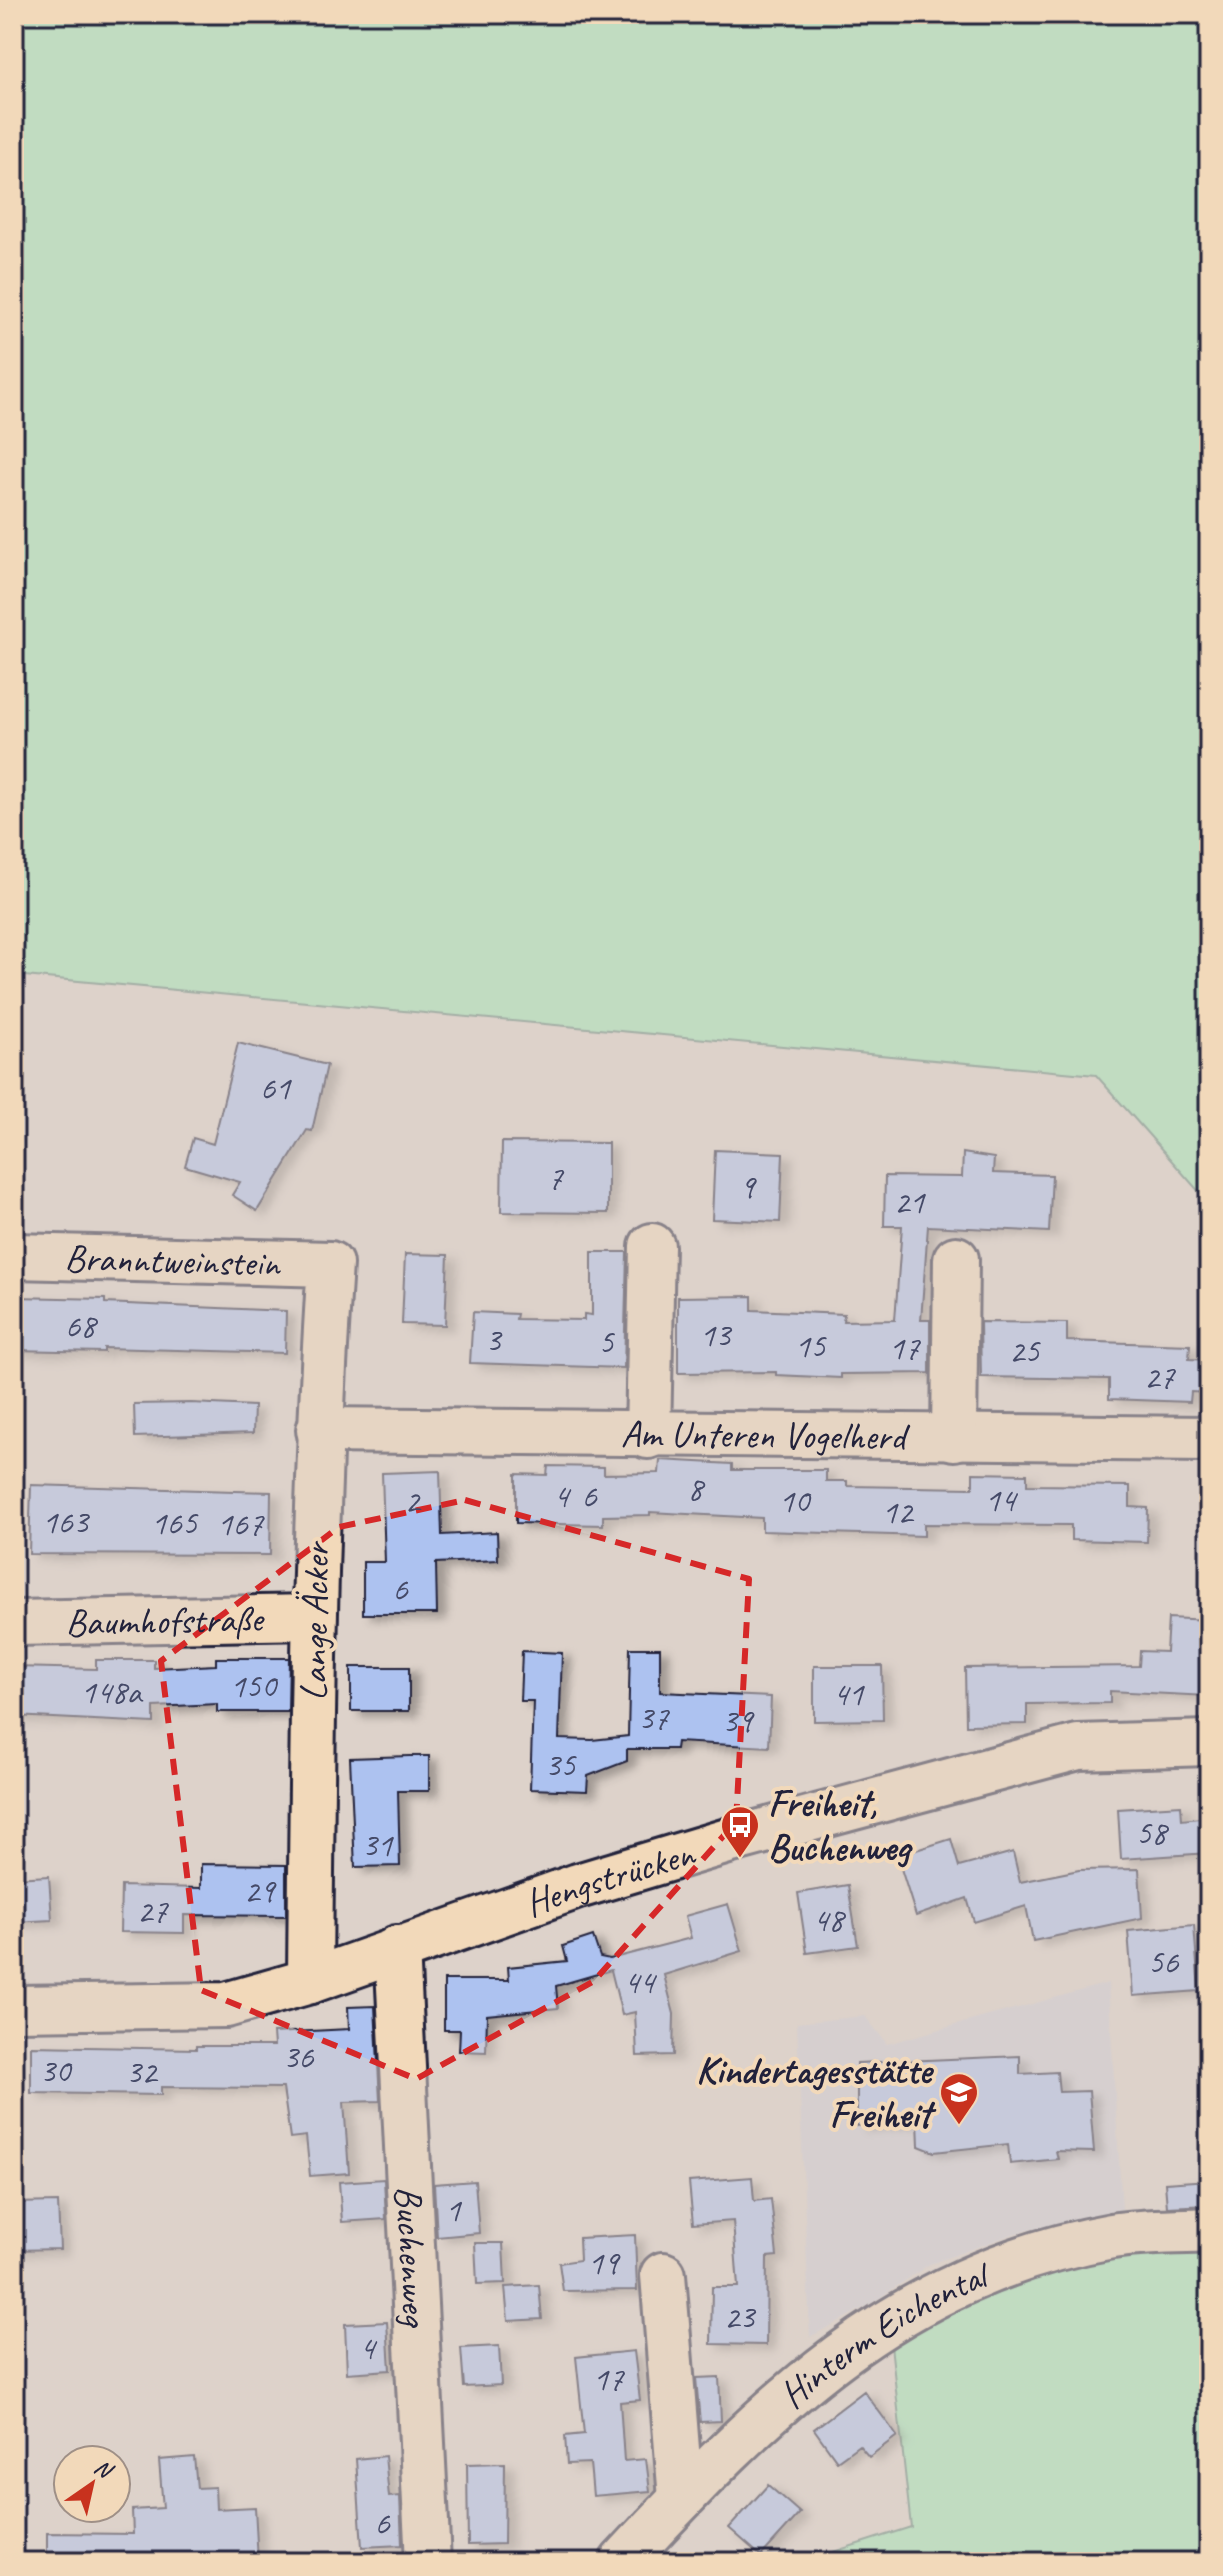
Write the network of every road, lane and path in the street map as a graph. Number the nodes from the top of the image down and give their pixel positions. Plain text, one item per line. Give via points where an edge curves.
1 (652, 1246) dead end
2 (14, 1256) edge
3 (956, 1259) dead end
4 (330, 1264) joint
5 (319, 1430) junction
6 (648, 1436) junction
7 (954, 1438) junction
8 (1209, 1439) edge
9 (313, 1617) junction
10 (14, 1623) edge
11 (1209, 1743) edge
12 (397, 1948) junction
13 (310, 1981) junction
14 (14, 2008) edge
15 (1209, 2230) edge
16 (663, 2275) dead end
17 (681, 2499) junction
18 (428, 2562) edge
19 (622, 2562) edge

1 - 6 street
2 - 4 street, Branntweinstein
3 - 7 street
4 - 5 street, Lange Äcker
5 - 6 street, Am Unteren Vogelherd
5 - 9 street, Lange Äcker
6 - 7 street, Am Unteren Vogelherd
7 - 8 street, Am Unteren Vogelherd
9 - 10 street, Baumhofstraße
9 - 13 street, Lange Äcker
11 - 12 street, Hengstrücken via 1078,1747 731,1840
12 - 13 street, Hengstrücken
12 - 18 street, Buchenweg
13 - 14 street, Hengstrücken via 226,2005
15 - 17 street, Hinterm Eichental via 1109,2237 1002,2266 937,2293 851,2347 774,2405
16 - 17 street
17 - 19 street, Hinterm Eichental

